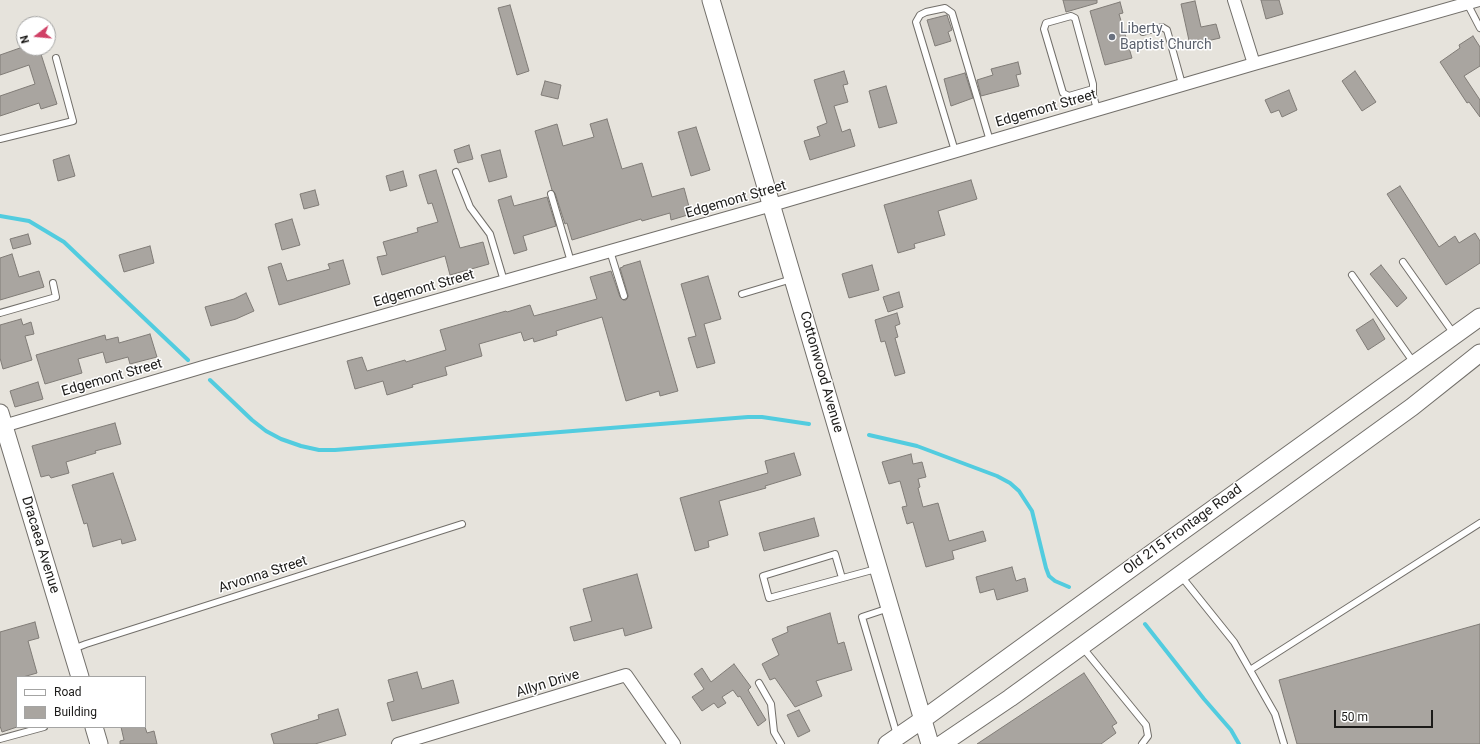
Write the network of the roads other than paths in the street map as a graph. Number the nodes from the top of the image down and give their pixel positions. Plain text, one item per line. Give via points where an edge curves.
1 (711, 0) edge
2 (1234, 0) edge
3 (1479, 0) edge
4 (1467, 3) junction
5 (1480, 28) edge
6 (1143, 32) dead end
7 (56, 58) dead end
8 (1254, 64) junction
9 (1182, 84) junction
10 (1093, 89) junction
11 (1097, 110) junction
12 (0, 139) edge
13 (990, 141) junction
14 (955, 151) junction
15 (456, 172) dead end
16 (551, 194) dead end
17 (772, 205) junction
18 (610, 251) junction
19 (571, 262) junction
20 (1403, 262) dead end
21 (1352, 275) dead end
22 (793, 279) junction
23 (504, 281) junction
24 (53, 283) dead end
25 (742, 294) dead end
26 (624, 296) dead end
27 (0, 313) edge
28 (1480, 317) edge
29 (1455, 335) junction
30 (1480, 353) edge
31 (1415, 364) junction
32 (1, 422) edge
33 (1480, 523) edge
34 (462, 524) dead end
35 (878, 568) junction
36 (1180, 575) junction
37 (842, 578) junction
38 (889, 607) junction
39 (1082, 646) junction
40 (72, 650) junction
41 (1250, 670) junction
42 (80, 676) edge
43 (759, 683) dead end
44 (922, 720) junction
45 (40, 728) edge
46 (94, 728) edge
47 (0, 739) edge
48 (892, 740) edge
49 (99, 744) edge
50 (398, 744) edge
51 (674, 744) edge
52 (781, 744) edge
53 (930, 744) edge
54 (942, 744) edge
55 (1142, 744) edge
56 (1284, 744) edge

1 - 17 street, Cottonwood Avenue
2 - 8 street
3 - 4 street, Edgemont Street
4 - 5 lane
4 - 8 street, Edgemont Street
6 - 9 lane via 1162,27 1167,30
7 - 12 lane via 73,121
8 - 9 street, Edgemont Street
9 - 11 street, Edgemont Street
10 - 10 lane via 1075,18 1071,16 1046,23 1044,29 1063,93 1069,96
10 - 11 lane
11 - 13 street, Edgemont Street
13 - 14 street, Edgemont Street
13 - 14 lane via 952,13 945,8 926,12 920,15 916,22
14 - 17 street, Edgemont Street
15 - 23 lane via 470,207 490,234
16 - 19 lane
17 - 18 street, Edgemont Street
17 - 22 street, Cottonwood Avenue
18 - 19 street, Edgemont Street
18 - 26 lane
19 - 23 street, Edgemont Street
20 - 29 lane
21 - 31 lane
22 - 25 lane
22 - 35 street, Cottonwood Avenue
23 - 32 street, Edgemont Street
24 - 27 lane via 56,297
28 - 29 street, Old 215 Frontage Road
29 - 31 street, Old 215 Frontage Road
30 - 36 street via 1412,407
31 - 44 street, Old 215 Frontage Road
32 - 40 street, Dracaea Avenue
33 - 41 lane
34 - 40 lane, Arvonna Street
35 - 37 lane
35 - 38 street, Cottonwood Avenue
36 - 39 street
36 - 41 lane via 1234,642
37 - 37 lane via 769,598 763,576 836,554
38 - 44 street, Cottonwood Avenue
38 - 48 lane via 862,617
39 - 54 street
39 - 55 lane via 1146,725 1148,736
40 - 42 street, Dracaea Avenue
41 - 56 lane via 1275,714
43 - 52 lane via 771,704 774,732
44 - 48 street, Old 215 Frontage Road
44 - 53 street, Cottonwood Avenue
45 - 47 lane
46 - 49 street
50 - 51 street, Allyn Drive via 626,676

